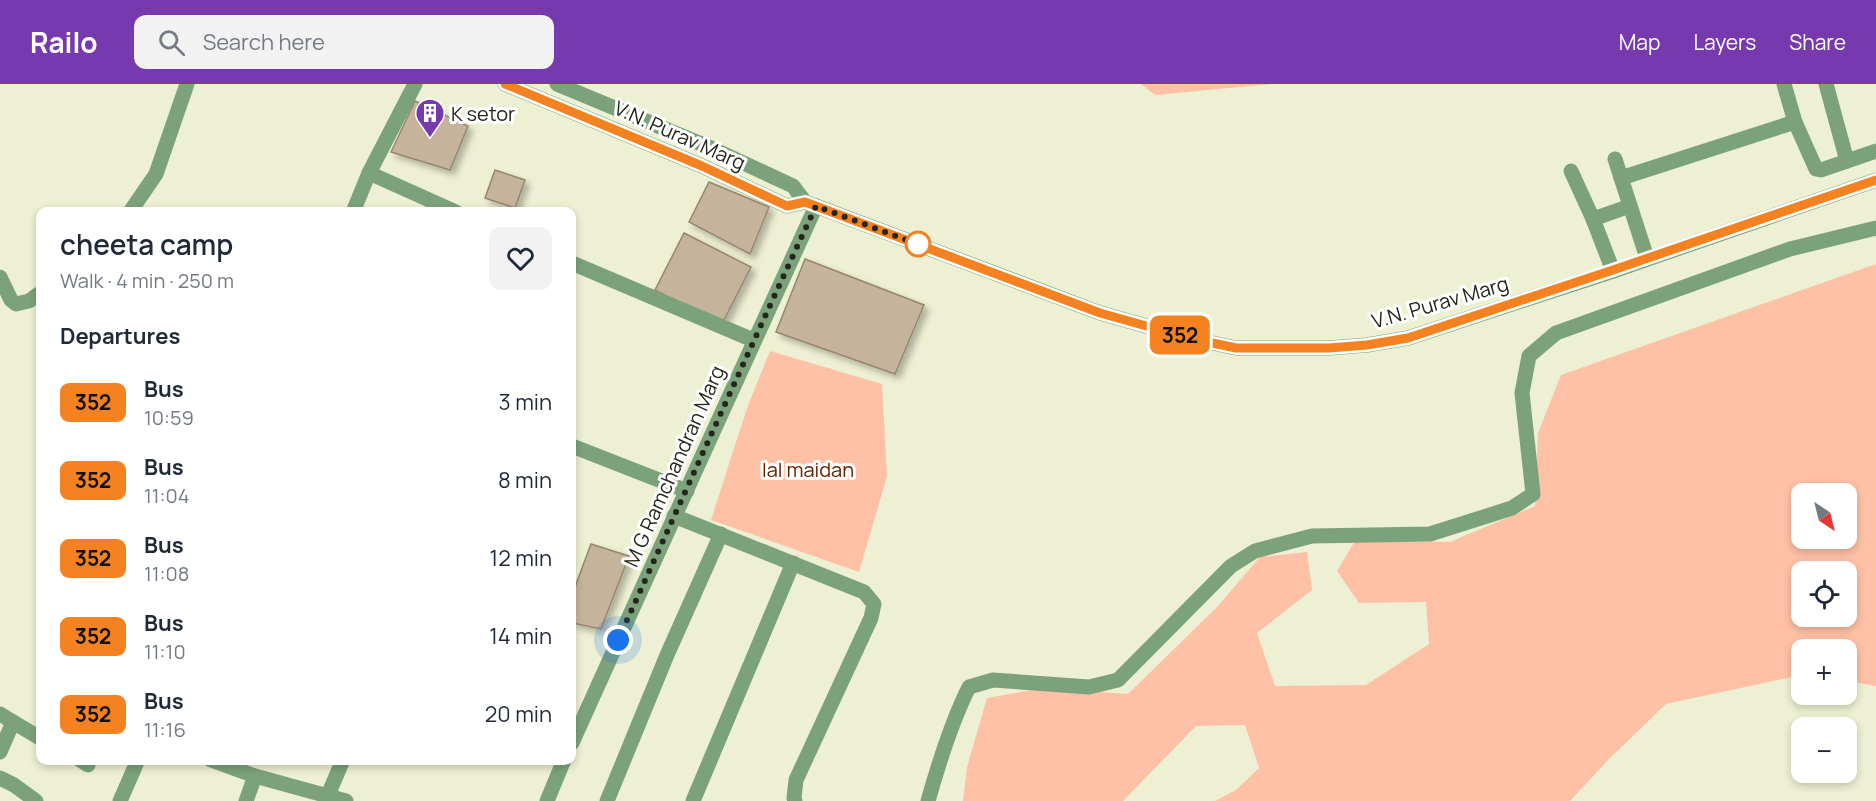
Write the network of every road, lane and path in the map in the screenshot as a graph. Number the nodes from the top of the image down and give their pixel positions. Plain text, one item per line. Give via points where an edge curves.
1 (187, 84) edge
2 (415, 84) edge
3 (505, 84) edge
4 (1784, 84) edge
5 (1826, 84) edge
6 (559, 85) edge
7 (553, 104) junction
8 (1795, 122) junction
9 (711, 148) junction
10 (1876, 151) edge
11 (1615, 159) dead end
12 (1847, 160) junction
13 (702, 166) junction
14 (1571, 171) dead end
15 (369, 173) junction
16 (1621, 178) junction
17 (1876, 180) edge
18 (810, 204) junction
19 (1630, 206) junction
20 (133, 207) edge
21 (355, 207) edge
22 (445, 207) edge
23 (1593, 219) junction
24 (1876, 228) edge
25 (1647, 258) junction
26 (576, 265) edge
27 (1613, 270) junction
28 (0, 277) edge
29 (36, 296) edge
30 (753, 340) junction
31 (576, 448) edge
32 (687, 491) junction
33 (675, 516) junction
34 (721, 534) junction
35 (793, 563) junction
36 (7, 718) edge
37 (576, 734) edge
38 (36, 736) edge
39 (0, 752) edge
40 (136, 765) edge
41 (224, 765) edge
42 (340, 765) edge
43 (562, 765) edge
44 (255, 776) junction
45 (0, 778) edge
46 (328, 795) junction
47 (36, 801) edge
48 (120, 801) edge
49 (246, 801) edge
50 (346, 801) edge
51 (547, 801) edge
52 (607, 801) edge
53 (693, 801) edge
54 (795, 801) edge
55 (928, 801) edge

1 - 20 street via 156,174
2 - 15 street
3 - 7 street, V.N. Purav Marg
4 - 8 street
5 - 12 street
6 - 7 street
6 - 9 street, V.N. Purav Marg
7 - 13 street, V.N. Purav Marg
8 - 12 street via 1816,169
8 - 16 street
9 - 13 street
9 - 18 street, V.N. Purav Marg via 793,186
10 - 12 street
11 - 16 street
13 - 18 street, V.N. Purav Marg via 787,206
14 - 23 street
15 - 21 street
15 - 22 street
16 - 19 street
17 - 25 street, V.N. Purav Marg
18 - 27 street, V.N. Purav Marg via 1100,313 1236,348 1329,348 1408,338
18 - 30 street, M G Ramchandran Marg
19 - 23 street
19 - 25 street
23 - 27 street
24 - 55 street via 1790,249 1556,333 1529,356 1522,393 1533,494 1512,508 1430,534 1311,536 1255,551 1231,566 1118,680 1089,687 993,680 969,687
25 - 27 street, V.N. Purav Marg
26 - 30 street
28 - 29 street via 10,300 16,304
30 - 32 street, M G Ramchandran Marg
31 - 32 street
32 - 33 street, M G Ramchandran Marg
33 - 34 street
33 - 37 street, M G Ramchandran Marg
34 - 35 street
34 - 52 street
35 - 53 street
35 - 54 street via 864,592 874,604 872,618 796,780
36 - 38 street
36 - 39 street
40 - 48 street
41 - 44 street
42 - 46 street
43 - 51 street
44 - 46 street
44 - 49 street
45 - 47 street
46 - 50 street

